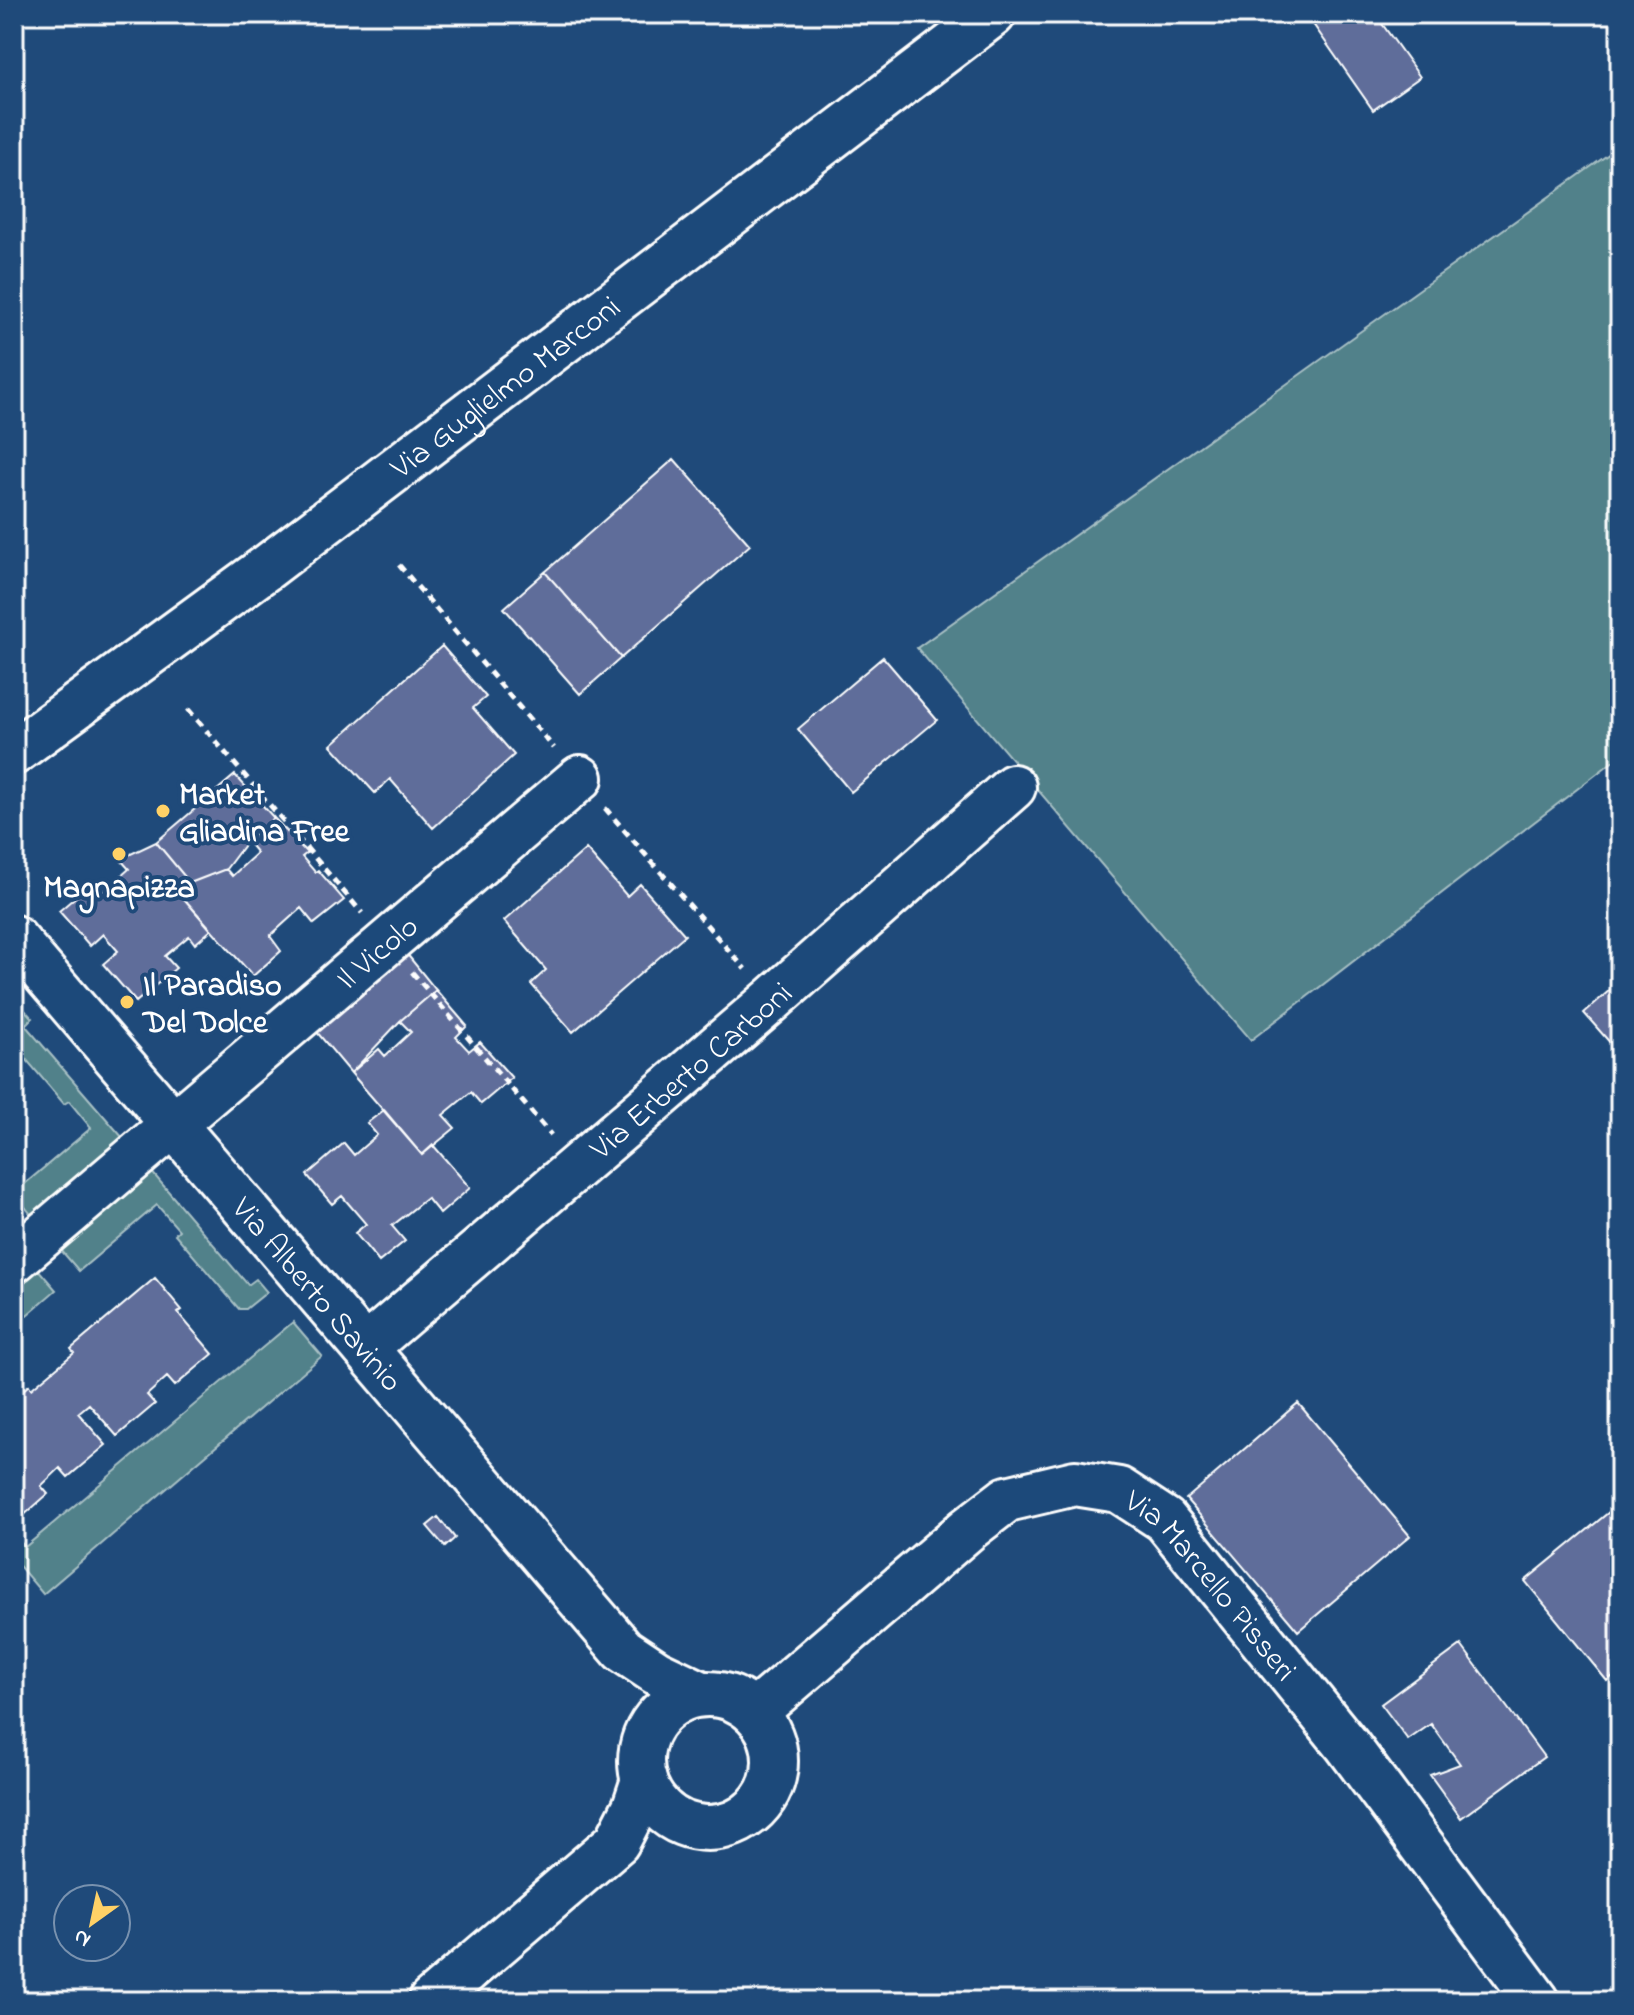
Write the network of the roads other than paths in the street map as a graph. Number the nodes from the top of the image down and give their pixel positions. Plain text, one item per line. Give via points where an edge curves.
1 (993, 14) edge
2 (14, 752) edge
3 (580, 778) dead end
4 (1013, 787) dead end
5 (14, 938) edge
6 (173, 1124) junction
7 (14, 1260) edge
8 (365, 1348) junction
9 (623, 1650) junction
10 (702, 1694) junction
11 (755, 1712) junction
12 (646, 1736) junction
13 (644, 1780) junction
14 (691, 1825) junction
15 (617, 1842) junction
16 (431, 2001) edge
17 (1537, 2001) edge

1 - 2 street, Via Guglielmo Marconi via 266,568
3 - 6 street, Il Vicolo
4 - 8 street, Via Erberto Carboni
5 - 6 street, Via Alberto Savinio
6 - 7 street, Il Vicolo
6 - 8 street, Via Alberto Savinio
8 - 9 street, Via Alberto Savinio
9 - 10 street
9 - 12 street via 637,1682
10 - 11 street via 736,1700
10 - 12 street via 673,1703
11 - 14 street via 775,1750 775,1772 767,1793 736,1822
11 - 17 street, Via Marcello Pisseri via 1007,1499 1075,1483 1119,1490 1165,1520 1347,1745
12 - 13 street
13 - 14 street via 671,1816
13 - 15 street
14 - 15 street
15 - 16 street

